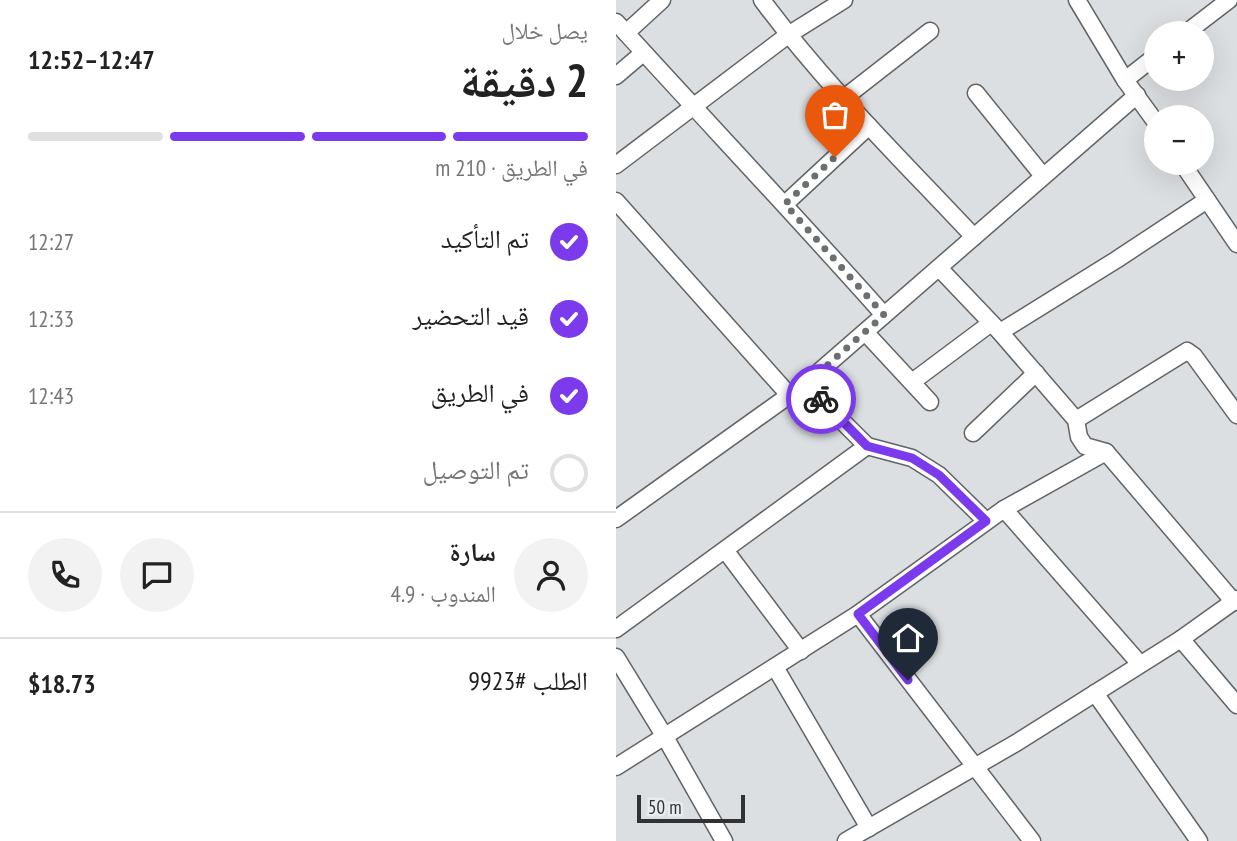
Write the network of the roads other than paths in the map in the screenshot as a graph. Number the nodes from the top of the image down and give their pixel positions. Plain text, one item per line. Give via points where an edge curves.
1 (662, 0) edge
2 (762, 0) edge
3 (844, 0) edge
4 (1077, 0) edge
5 (1234, 1) edge
6 (1204, 21) edge
7 (621, 28) edge
8 (930, 31) dead end
9 (788, 35) junction
10 (643, 52) junction
11 (1144, 65) edge
12 (616, 76) edge
13 (1125, 80) junction
14 (976, 93) dead end
15 (1138, 95) junction
16 (844, 98) junction
17 (1145, 105) edge
18 (692, 107) junction
19 (869, 126) junction
20 (616, 165) edge
21 (1190, 175) edge
22 (1043, 176) junction
23 (1207, 200) junction
24 (616, 201) edge
25 (785, 204) junction
26 (974, 237) junction
27 (1237, 244) edge
28 (940, 269) junction
29 (884, 315) junction
30 (996, 327) junction
31 (865, 332) junction
32 (1036, 373) junction
33 (912, 382) junction
34 (806, 384) junction
35 (790, 396) junction
36 (930, 402) dead end
37 (1237, 415) edge
38 (1076, 420) junction
39 (973, 433) dead end
40 (867, 446) junction
41 (1106, 452) junction
42 (1004, 509) junction
43 (620, 510) edge
44 (986, 521) junction
45 (725, 550) junction
46 (1236, 601) edge
47 (858, 614) junction
48 (616, 629) edge
49 (1181, 639) junction
50 (801, 651) junction
51 (616, 657) edge
52 (1140, 664) junction
53 (775, 667) junction
54 (1095, 693) junction
55 (1237, 705) edge
56 (665, 737) junction
57 (616, 767) edge
58 (976, 767) junction
59 (869, 828) junction
60 (849, 840) edge
61 (724, 841) edge
62 (1032, 841) edge
63 (1199, 841) edge

1 - 7 street
2 - 9 street
3 - 9 street
4 - 13 street
5 - 6 street
7 - 10 street
8 - 16 street
9 - 16 street
9 - 18 street
10 - 12 street
10 - 18 street
11 - 13 street
13 - 15 street
14 - 22 street
15 - 17 street
15 - 22 street
16 - 19 street
18 - 20 street
18 - 25 street
19 - 25 street
19 - 26 street
21 - 23 street
22 - 26 street
23 - 27 street
23 - 30 street via 1115,260
24 - 35 street
25 - 29 street
26 - 28 street
28 - 29 street
28 - 30 street
29 - 31 street
30 - 32 street
30 - 33 street
31 - 33 street
31 - 34 street
32 - 38 street
32 - 39 street
33 - 36 street
34 - 35 street
34 - 40 street
35 - 43 street
37 - 38 street via 1187,351
38 - 41 street via 1085,446
40 - 44 street via 912,458 939,475
40 - 45 street
41 - 42 street
41 - 46 street
42 - 44 street
42 - 52 street
44 - 47 street
45 - 48 street
45 - 50 street
46 - 49 street
47 - 50 street
47 - 58 street
49 - 52 street
49 - 55 street
50 - 53 street
51 - 56 street
52 - 54 street
53 - 56 street
53 - 59 street
54 - 58 street
54 - 63 street
56 - 57 street
56 - 61 street
58 - 59 street
58 - 62 street
59 - 60 street

